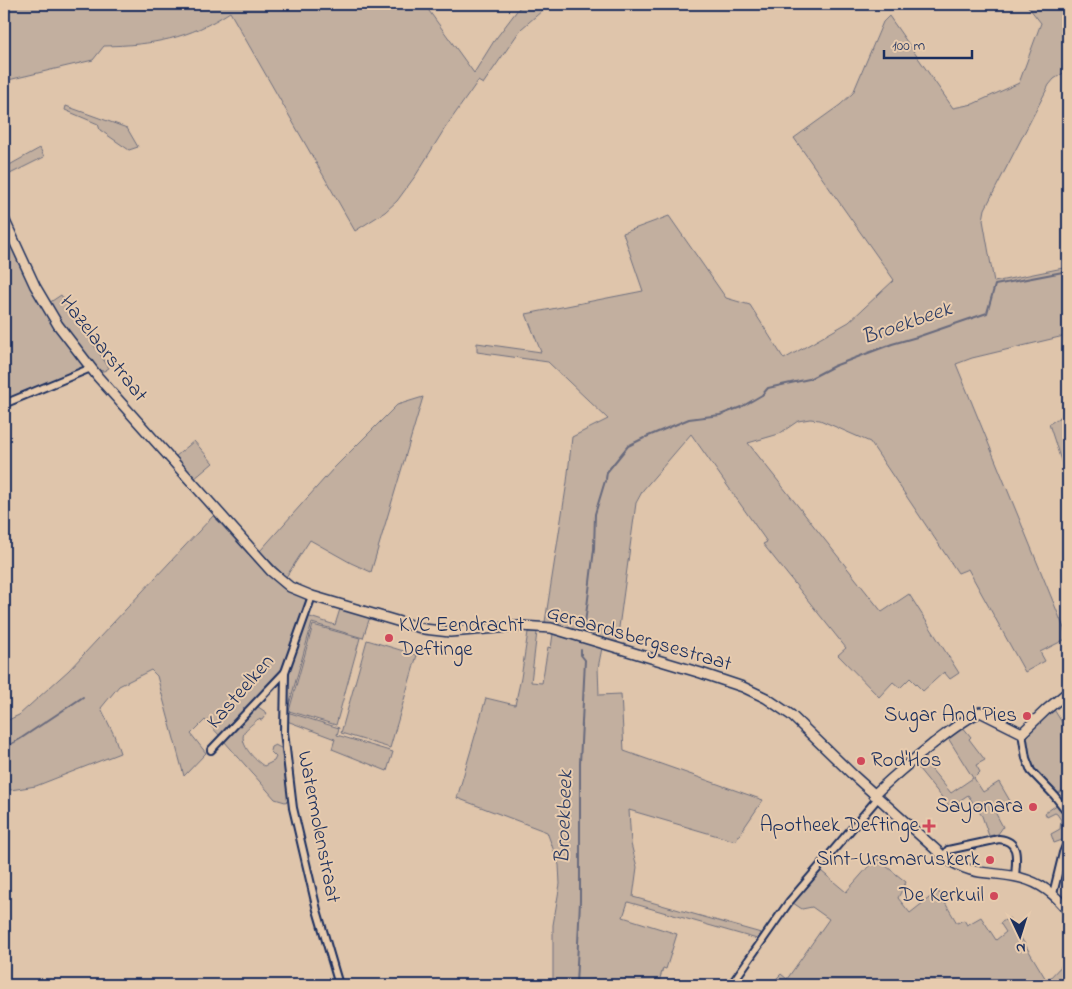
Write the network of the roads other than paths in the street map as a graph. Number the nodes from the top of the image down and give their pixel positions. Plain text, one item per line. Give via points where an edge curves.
1 (4, 219) edge
2 (91, 368) junction
3 (4, 404) edge
4 (176, 464) joint
5 (312, 596) junction
6 (286, 672) junction
7 (1068, 692) edge
8 (1022, 733) junction
9 (211, 750) dead end
10 (876, 796) junction
11 (1068, 813) edge
12 (1068, 840) edge
13 (944, 857) junction
14 (1015, 877) junction
15 (1053, 894) junction
16 (1068, 910) edge
17 (339, 985) edge
18 (731, 985) edge

1 - 2 street, Hazelaarstraat via 48,309
2 - 3 street
2 - 4 street, Hazelaarstraat
4 - 5 street, Geraardsbergsestraat via 278,578
5 - 6 street, Kasteelken
5 - 10 street, Geraardsbergsestraat via 436,631 521,626 551,628 743,687 791,716
6 - 9 street, Kasteelken
6 - 17 street, Watermolenstraat via 284,732 293,808
7 - 8 street
8 - 10 street via 980,712 900,769
8 - 11 street via 1031,771
10 - 13 street, Geraardsbergsestraat
10 - 18 street via 785,907
12 - 15 street
13 - 14 street, Geraardsbergsestraat via 976,873
13 - 14 street via 948,850 1004,839 1016,852
14 - 15 street, Geraardsbergsestraat via 1038,884
15 - 16 street, Geraardsbergsestraat

